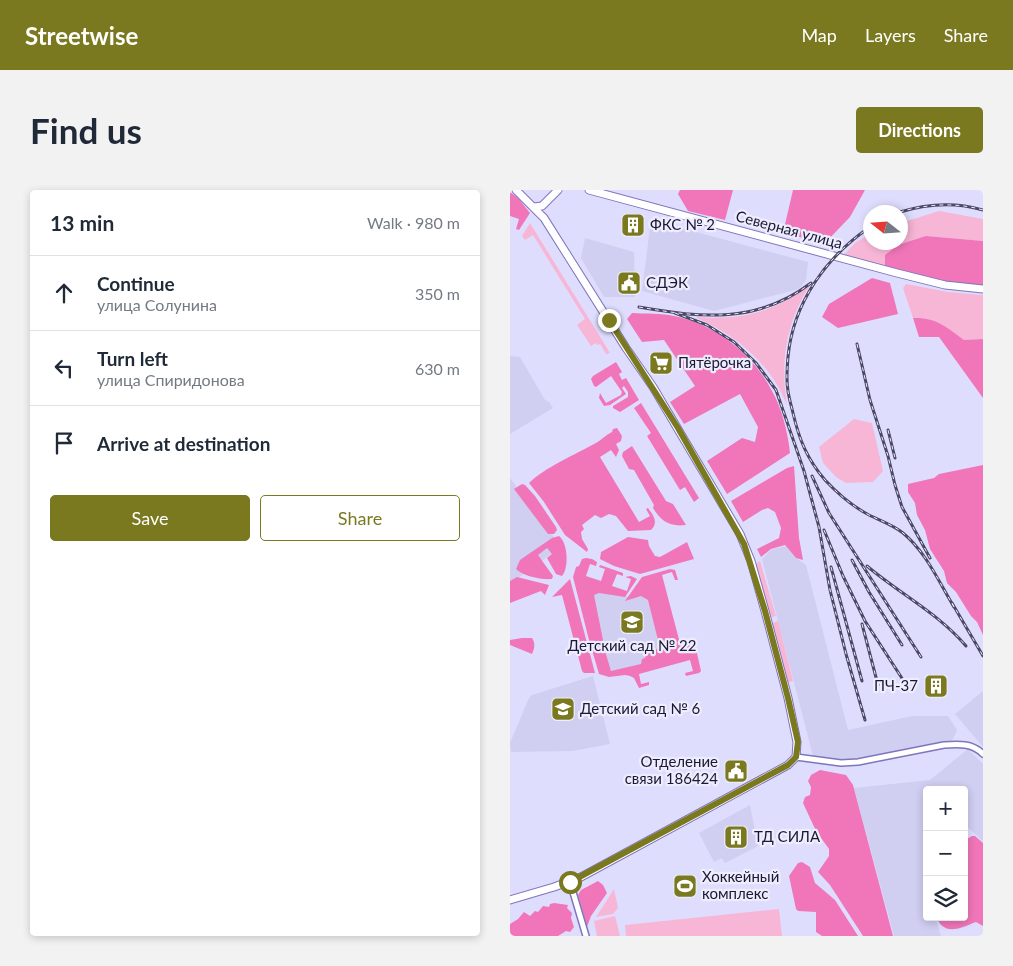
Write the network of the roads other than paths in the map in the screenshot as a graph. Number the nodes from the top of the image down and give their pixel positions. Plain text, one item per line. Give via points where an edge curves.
1 (516, 190) edge
2 (551, 190) edge
3 (558, 190) edge
4 (589, 190) edge
5 (548, 199) junction
6 (534, 207) junction
7 (543, 216) junction
8 (983, 289) edge
9 (983, 754) edge
10 (796, 757) junction
11 (570, 882) junction
12 (510, 900) edge
13 (586, 936) edge

1 - 6 street
2 - 5 street
3 - 5 street
4 - 8 street, Северная улица via 897,273 945,285
5 - 6 street via 542,206
5 - 7 street
6 - 7 street
7 - 10 street via 658,395 740,534 751,561 788,698 798,742
9 - 10 street via 971,746 958,744 858,762
10 - 11 street via 788,765
11 - 12 street
11 - 13 street

